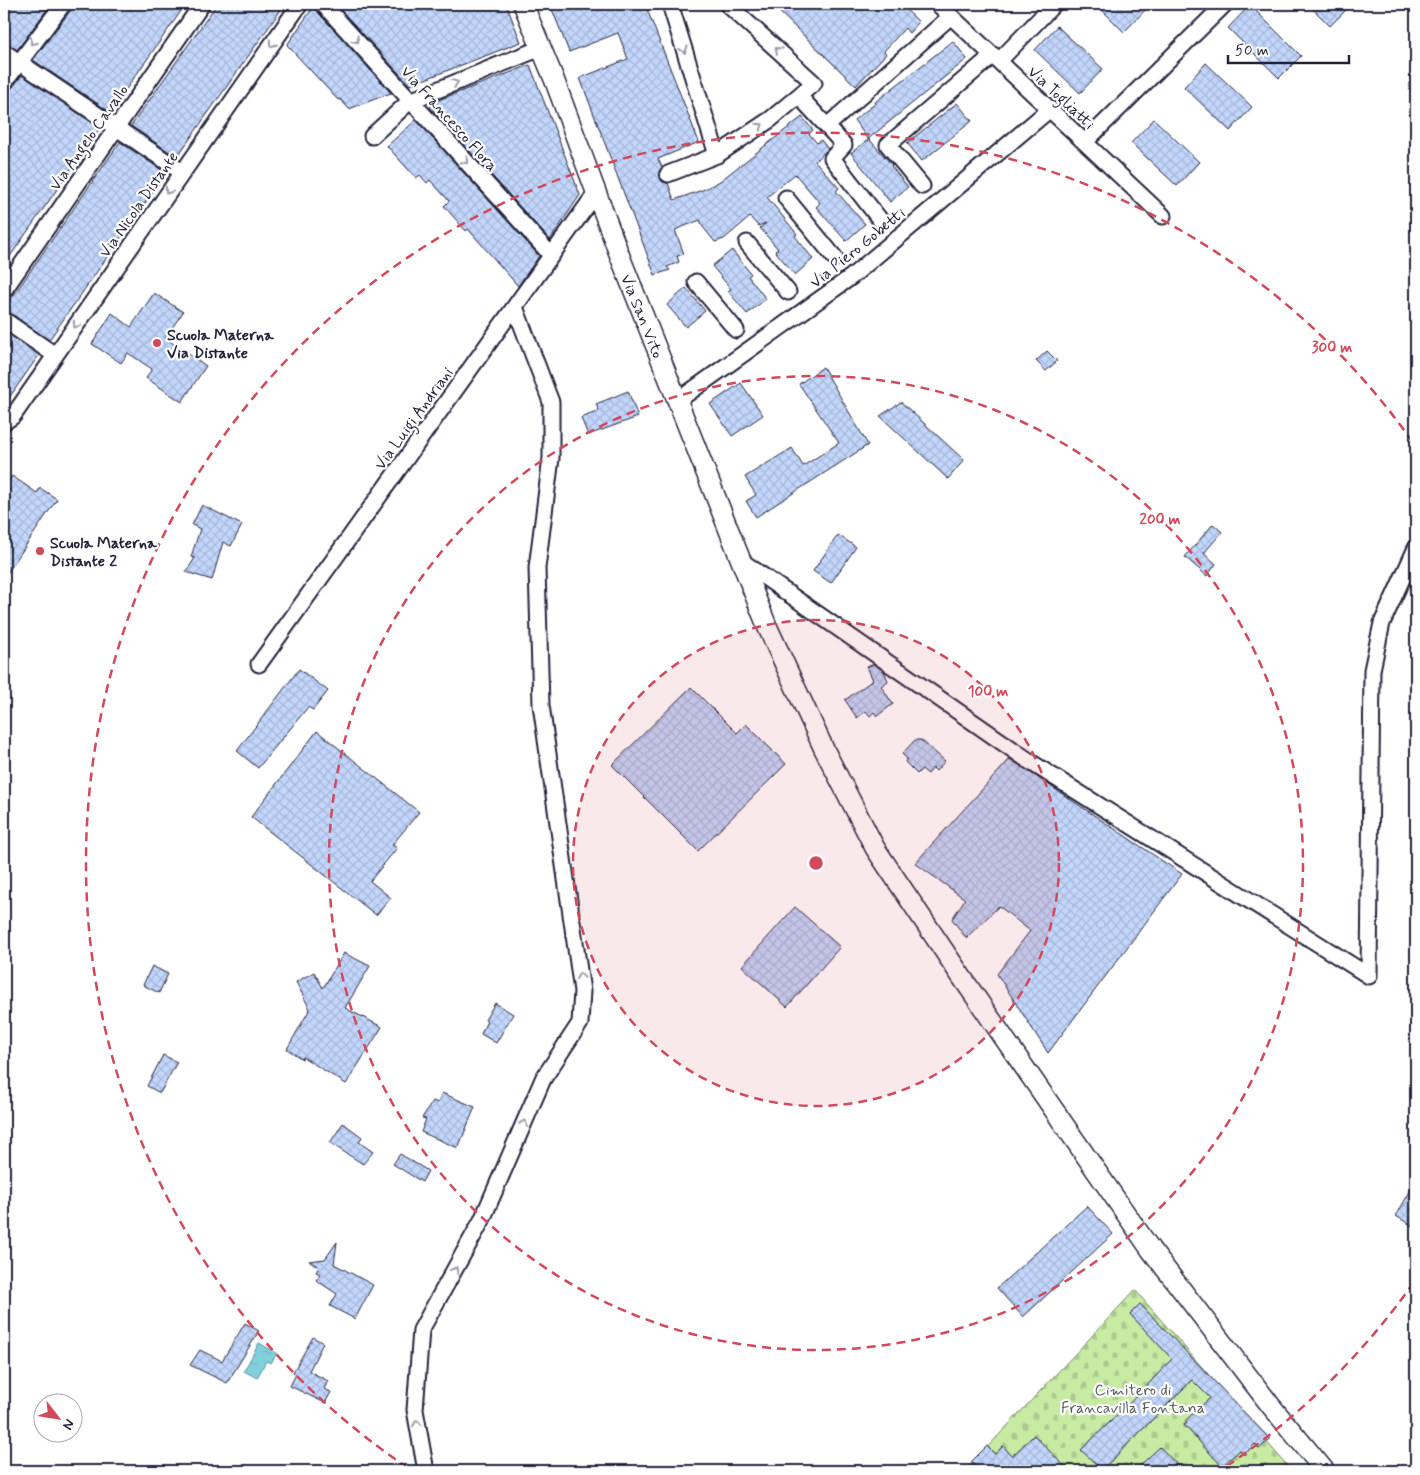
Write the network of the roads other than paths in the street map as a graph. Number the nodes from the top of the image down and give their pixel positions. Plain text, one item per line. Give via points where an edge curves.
1 (63, 4) edge
2 (202, 4) edge
3 (300, 4) edge
4 (323, 4) edge
5 (523, 4) edge
6 (670, 4) edge
7 (727, 4) edge
8 (938, 4) edge
9 (1054, 4) edge
10 (1225, 4) edge
11 (951, 16) junction
12 (541, 48) junction
13 (4, 52) edge
14 (996, 58) junction
15 (18, 62) junction
16 (4, 83) edge
17 (799, 96) junction
18 (410, 101) junction
19 (1050, 109) junction
20 (827, 126) junction
21 (115, 128) junction
22 (372, 136) dead end
23 (1085, 142) junction
24 (717, 155) junction
25 (182, 172) junction
26 (668, 174) dead end
27 (922, 186) dead end
28 (596, 193) junction
29 (786, 198) dead end
30 (1162, 216) dead end
31 (880, 221) dead end
32 (747, 243) dead end
33 (551, 255) junction
34 (835, 258) dead end
35 (696, 282) dead end
36 (4, 290) edge
37 (788, 292) dead end
38 (515, 306) junction
39 (4, 320) edge
40 (736, 330) dead end
41 (56, 355) junction
42 (677, 401) junction
43 (4, 422) edge
44 (1416, 548) edge
45 (740, 560) junction
46 (259, 664) dead end
47 (426, 1471) edge
48 (1325, 1471) edge

1 -> 15 street
2 - 21 street, Via Angelo Cavallo
3 -> 25 street, Via Nicola Distante
4 -> 18 street, Via Francesco Flora
5 - 12 street, Via San Vito
6 -> 24 street
17 -> 7 street via 814,82
8 - 11 street, Via Togliatti
9 - 14 street
10 - 23 street
11 - 14 street, Via Togliatti
11 - 20 street
18 -> 12 street
12 - 28 street, Via San Vito
13 - 15 street
14 - 19 street, Via Togliatti
14 - 27 street via 888,145
15 - 16 street
15 - 21 street
17 - 20 street
24 -> 17 street
18 - 22 street
18 -> 33 street, Via Francesco Flora
19 - 23 street, Via Togliatti
19 - 42 street, Via Piero Gobetti via 851,277
20 - 31 street via 844,145 832,158
21 - 25 street
21 - 36 street, Via Angelo Cavallo
23 - 30 street, Via Togliatti
24 - 26 street
25 -> 41 street, Via Nicola Distante
28 - 33 street, Via Luigi Andriani
28 - 42 street, Via San Vito
29 - 34 street
32 - 37 street
33 - 38 street, Via Luigi Andriani
35 - 40 street
38 - 46 street, Via Luigi Andriani
47 -> 38 street via 415,1410 421,1330 482,1220 543,1079 580,1024 582,991 541,705 537,568 551,458 551,402
39 - 41 street
41 - 43 street, Via Nicola Distante via 13,416
42 - 45 street, Via San Vito
44 - 45 street via 1382,623 1372,670 1369,976 1032,763
45 - 48 street, Via San Vito via 824,749 875,848 1152,1250

